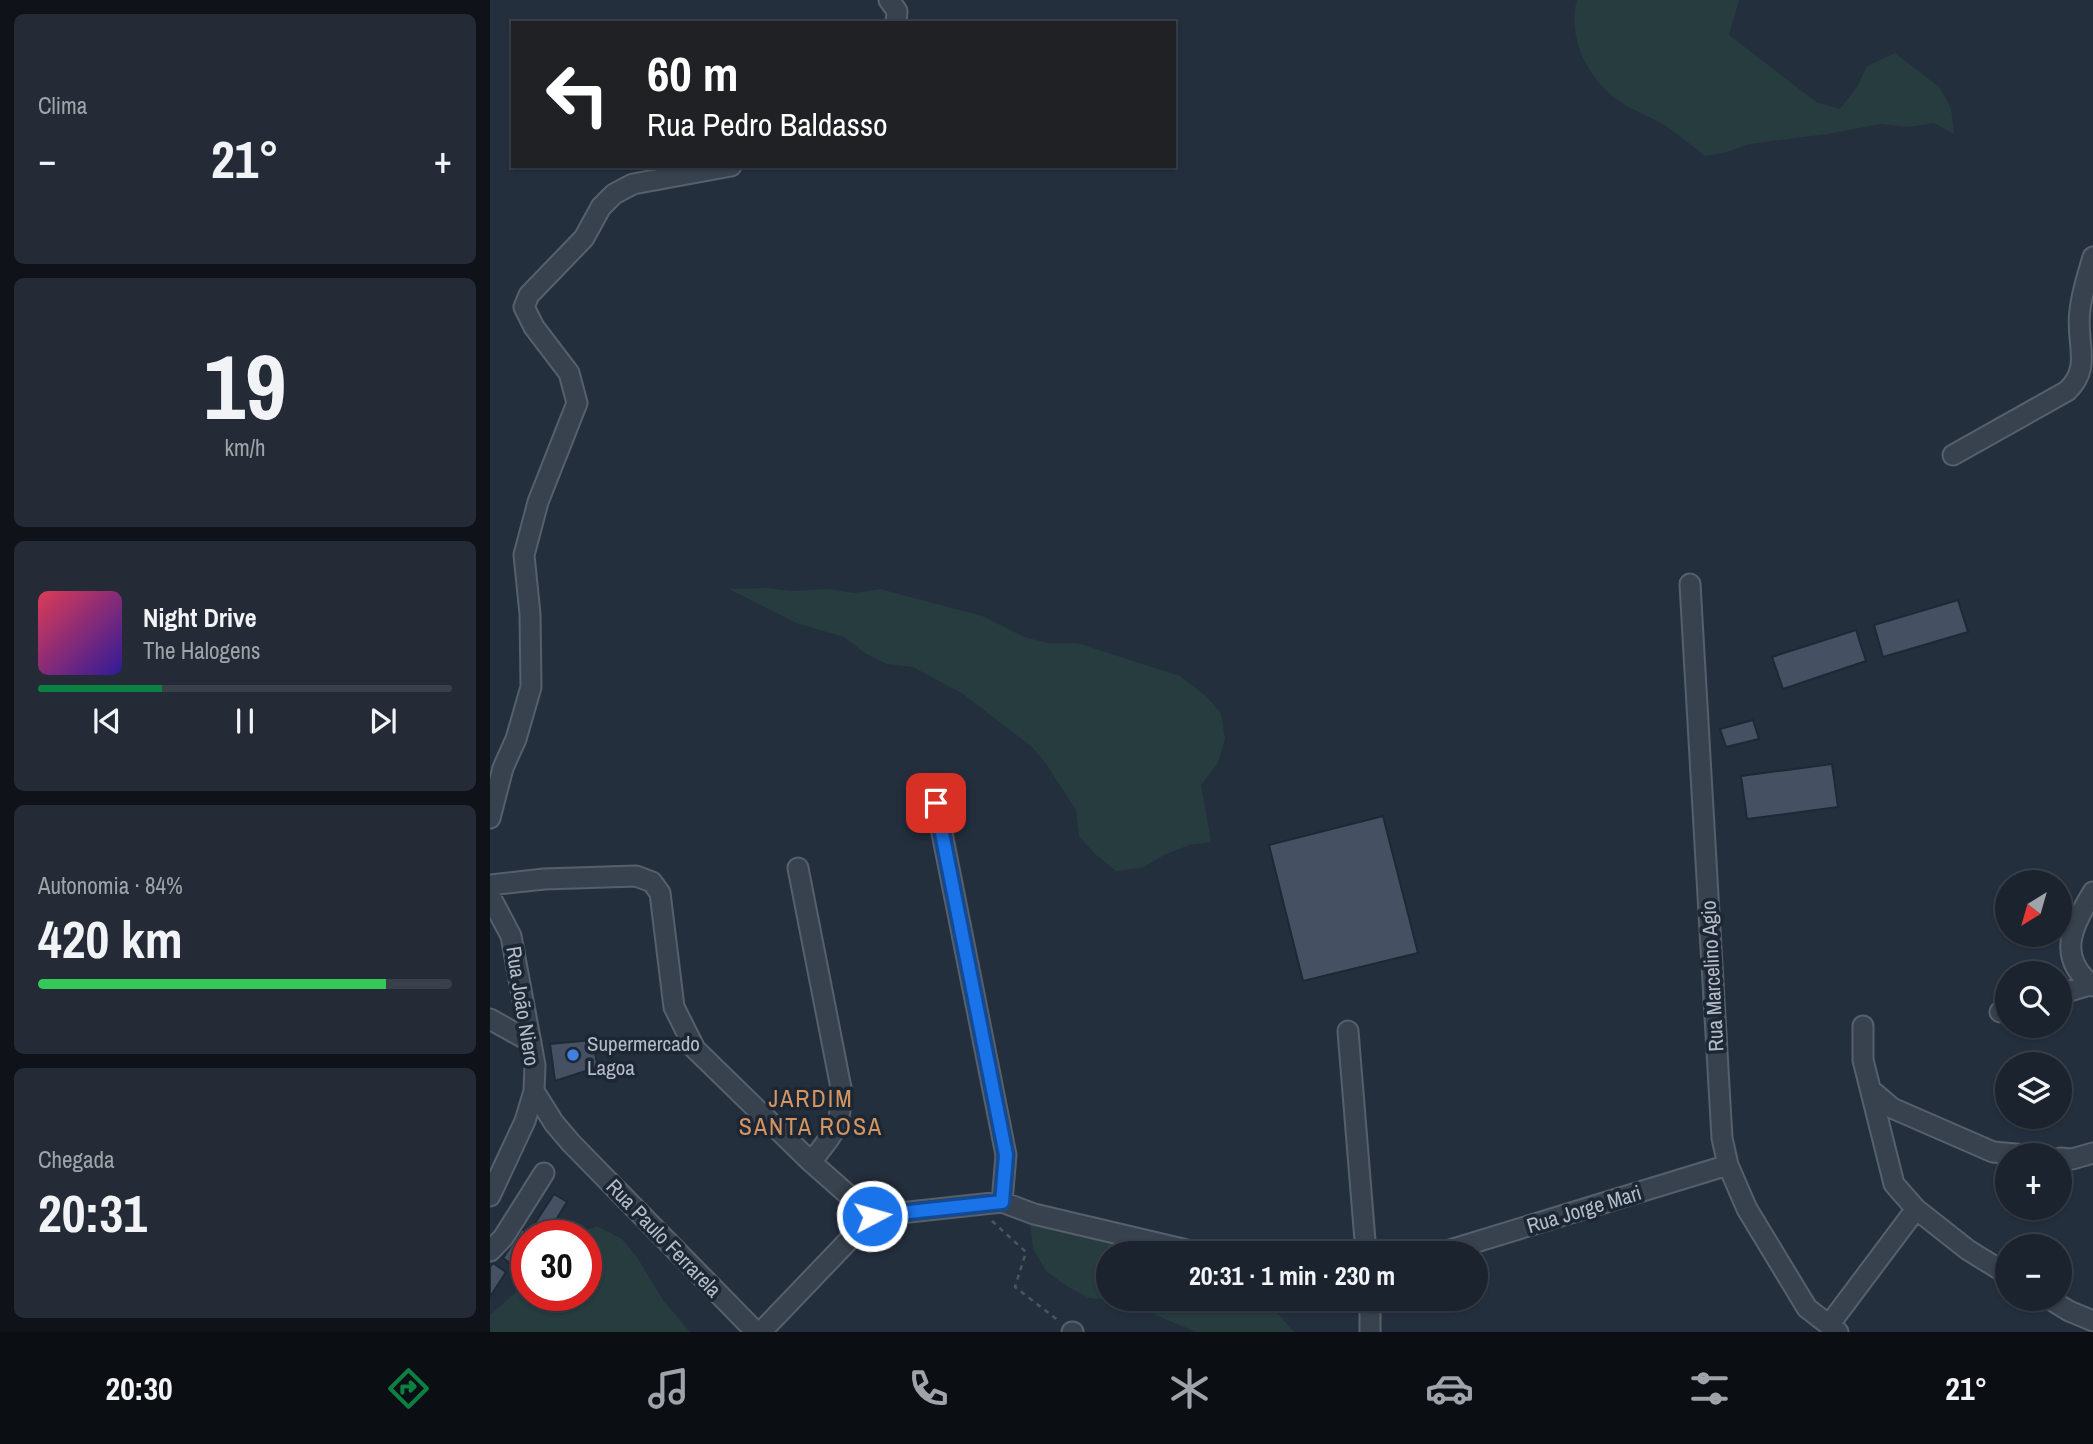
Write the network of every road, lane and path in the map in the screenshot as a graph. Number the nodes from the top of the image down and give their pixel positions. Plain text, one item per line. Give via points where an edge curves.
1 (889, 0) edge
2 (896, 21) edge
3 (720, 168) edge
4 (2093, 257) edge
5 (1953, 455) dead end
6 (1690, 584) dead end
7 (936, 803) dead end
8 (490, 818) edge
9 (798, 868) dead end
10 (490, 885) edge
11 (2093, 892) edge
12 (490, 897) edge
13 (2092, 985) edge
14 (2072, 991) edge
15 (490, 1019) edge
16 (1863, 1026) dead end
17 (1348, 1031) dead end
18 (531, 1042) junction
19 (1871, 1090) junction
20 (534, 1091) junction
21 (526, 1121) junction
22 (571, 1143) junction
23 (1995, 1152) edge
24 (2093, 1153) edge
25 (2072, 1159) edge
26 (811, 1162) junction
27 (1728, 1165) junction
28 (544, 1173) dead end
29 (490, 1196) edge
30 (1002, 1202) junction
31 (975, 1205) junction
32 (1916, 1209) junction
33 (872, 1216) junction
34 (1149, 1241) edge
35 (1365, 1241) edge
36 (1479, 1241) edge
37 (490, 1251) edge
38 (1995, 1267) edge
39 (1370, 1311) edge
40 (2069, 1311) edge
41 (2093, 1321) edge
42 (1834, 1328) edge
43 (759, 1332) edge
44 (1073, 1332) edge
45 (1370, 1332) edge

1 - 2 street via 897,11
3 - 8 street via 633,184 614,194 584,238 529,295 524,307 569,373 577,403 538,502 524,555 531,687
4 - 5 street via 2079,312 2083,364 2078,382
6 - 27 street, Rua Marcelino Agio via 1722,1138
7 - 30 street via 1006,1155
9 - 26 street via 841,1088 842,1114 836,1129
10 - 26 street via 636,876 652,882 660,893 674,1007 695,1049
11 - 13 street via 2074,925 2070,949 2075,967
12 - 18 street, Rua João Niero via 511,936
13 - 14 street
15 - 18 street
16 - 19 street via 1863,1060
17 - 35 street
18 - 20 street, Rua João Niero
19 - 23 street via 1892,1108
19 - 32 street via 1894,1184
20 - 21 street, Rua João Niero
20 - 22 street, Rua Paulo Ferrarela
21 - 22 street, Rua Paulo Ferrarela
21 - 29 street, Rua João Niero
22 - 43 street, Rua Paulo Ferrarela
24 - 25 street
26 - 33 street
27 - 36 street, Rua Jorge Mari
27 - 42 street, Rua Marcelino Agio via 1747,1209 1807,1308
28 - 37 street
30 - 31 street
30 - 34 street
31 - 33 street
31 - 44 path via 1026,1252 1016,1287
32 - 38 street
32 - 42 street
33 - 43 street
39 - 45 street
40 - 41 street

